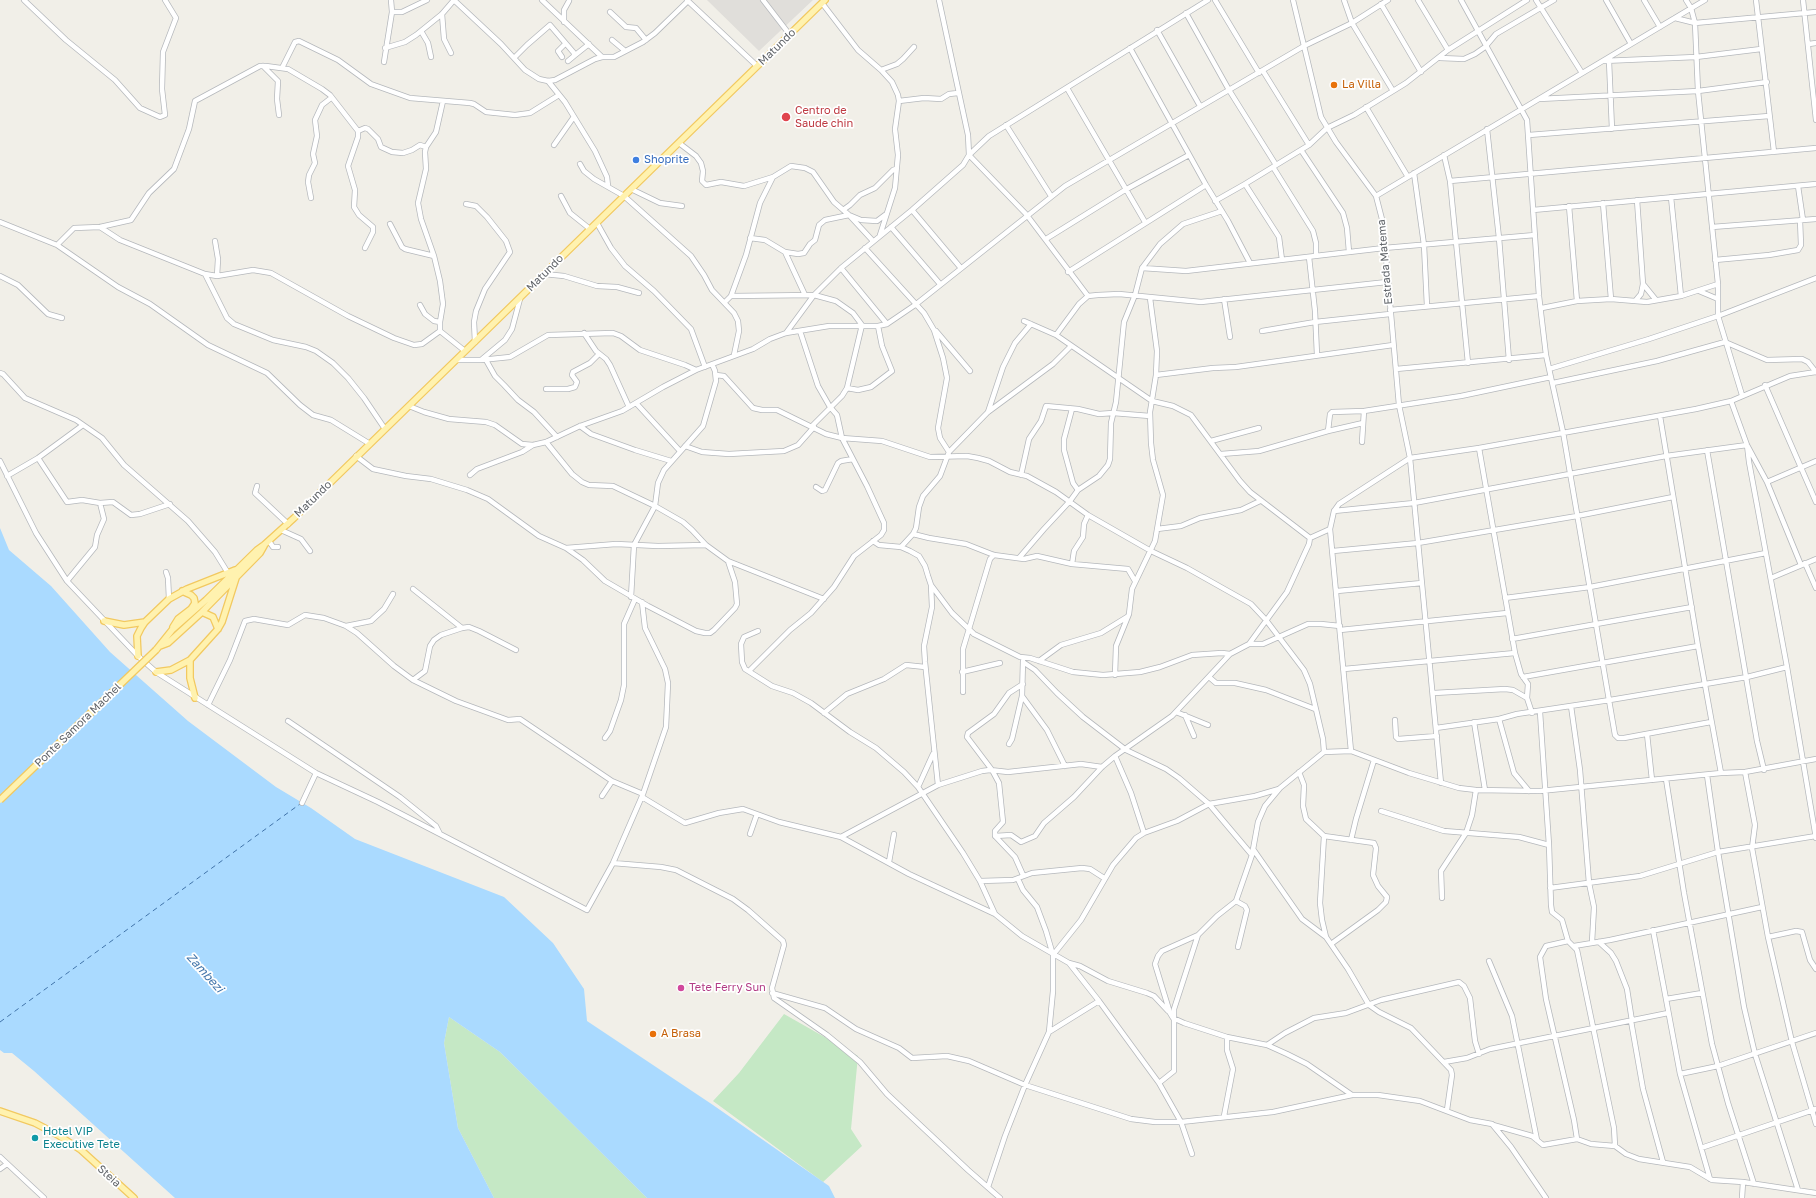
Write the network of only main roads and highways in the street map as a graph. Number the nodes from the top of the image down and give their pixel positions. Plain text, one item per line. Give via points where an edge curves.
1 (824, 2) edge
2 (266, 543) junction
3 (237, 570) junction
4 (236, 577) junction
5 (181, 591) junction
6 (202, 612) junction
7 (104, 621) road end
8 (145, 622) junction
9 (218, 629) junction
10 (172, 630) junction
11 (158, 648) junction
12 (138, 656) road end
13 (190, 660) junction
14 (156, 672) road end
15 (195, 698) road end
16 (0, 800) edge
17 (0, 1111) edge
18 (134, 1198) edge

1 - 2 main road, Matundo
2 - 3 main road
2 - 4 main road via 260,553
3 - 5 main road
3 - 10 main road
4 - 6 main road
4 - 9 main road
5 - 8 main road
5 - 10 main road via 191,595 195,603 178,619
6 - 9 main road via 213,617
6 - 11 main road
7 - 8 main road via 124,626
8 - 12 main road via 137,636
9 - 13 main road
10 - 11 main road
11 - 16 main road, Ponte Samora Machel, bridge
13 - 14 main road via 171,670
13 - 15 main road via 190,678
17 - 18 main road, Steia via 58,1134 81,1150

